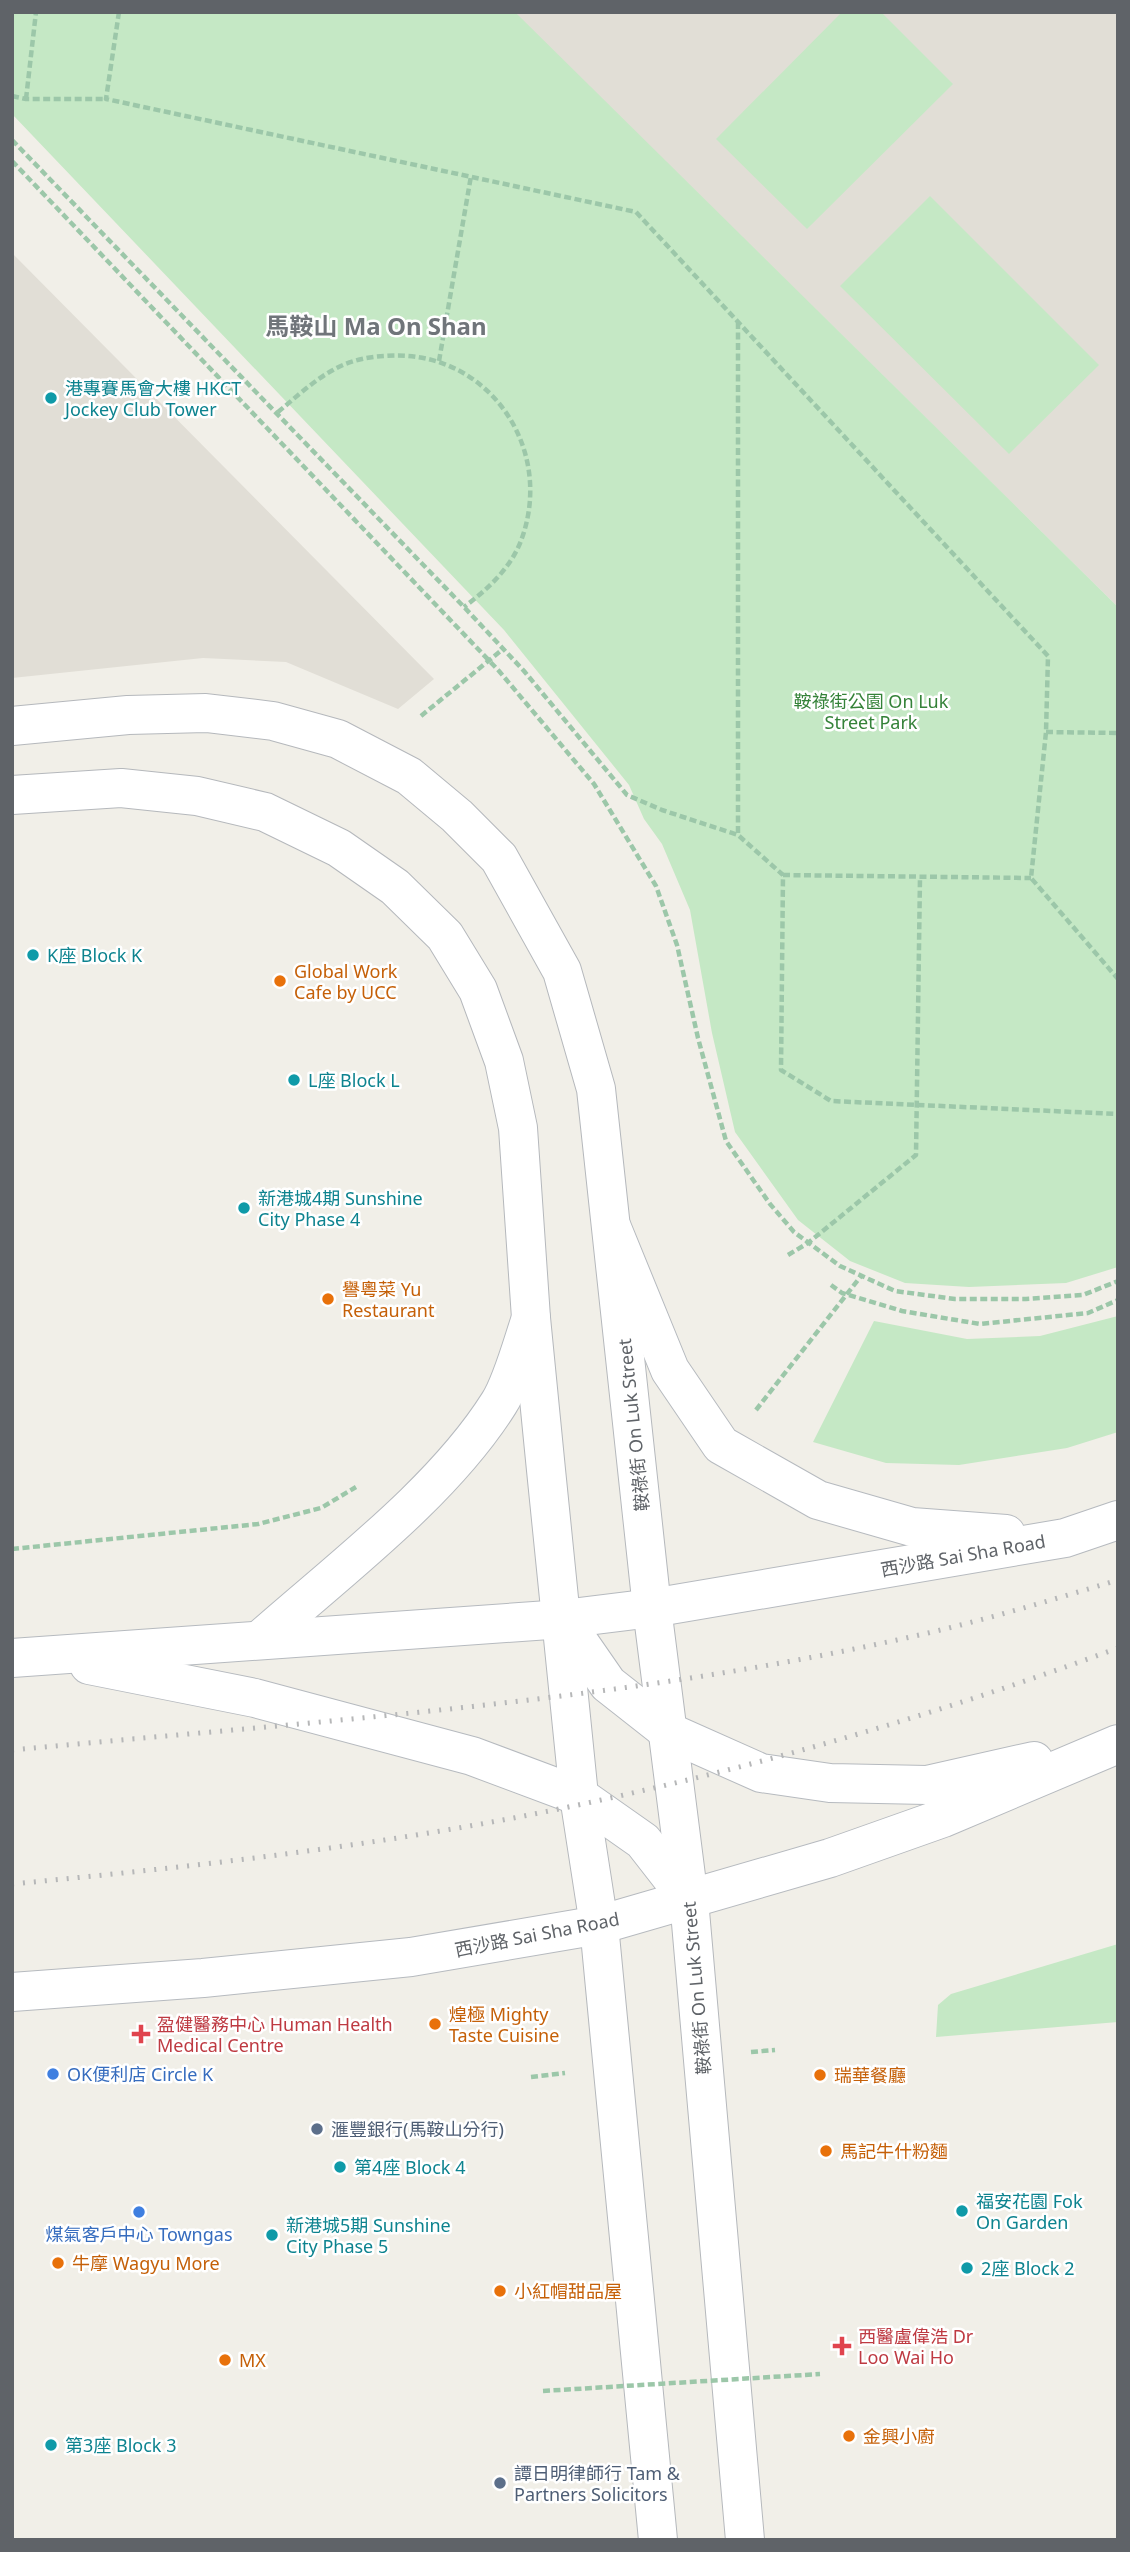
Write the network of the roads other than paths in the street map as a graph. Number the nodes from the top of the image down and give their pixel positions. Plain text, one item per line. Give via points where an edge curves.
1 (12, 726) edge
2 (12, 795) edge
3 (612, 1228) junction
4 (531, 1318) junction
5 (1118, 1520) edge
6 (1065, 1538) junction
7 (652, 1608) junction
8 (563, 1619) junction
9 (261, 1639) junction
10 (27, 1657) edge
11 (668, 1732) junction
12 (1118, 1743) edge
13 (579, 1796) junction
14 (689, 1900) junction
15 (598, 1925) junction
16 (12, 1992) edge
17 (658, 2540) edge
18 (746, 2540) edge

1 - 3 main road, 鞍祿街 On Luk Street via 206,713 273,721 338,739 410,776 499,859 562,971 596,1089
2 - 4 main road via 121,788 197,796 265,812 339,848 395,887 445,936 478,990 504,1061 518,1128
3 - 6 main road via 670,1370 721,1445 818,1500 912,1527
3 - 7 main road, 鞍祿街 On Luk Street
4 - 8 main road
4 - 9 main road via 501,1401 458,1461
5 - 6 main road, 西沙路 Sai Sha Road
6 - 7 main road, 西沙路 Sai Sha Road
7 - 8 main road, 西沙路 Sai Sha Road
7 - 11 main road, 鞍祿街 On Luk Street
8 - 9 main road, 西沙路 Sai Sha Road
8 - 11 main road via 608,1684
8 - 13 main road
9 - 10 main road, 西沙路 Sai Sha Road
10 - 13 main road via 268,1701 472,1756
11 - 12 main road via 761,1773 830,1783 928,1785
11 - 14 main road, 鞍祿街 On Luk Street
12 - 14 main road, 西沙路 Sai Sha Road via 943,1818
13 - 14 main road via 643,1840
13 - 15 main road
14 - 15 main road, 西沙路 Sai Sha Road
14 - 18 main road, 鞍祿街 On Luk Street
15 - 16 main road, 西沙路 Sai Sha Road via 411,1957
15 - 17 main road

